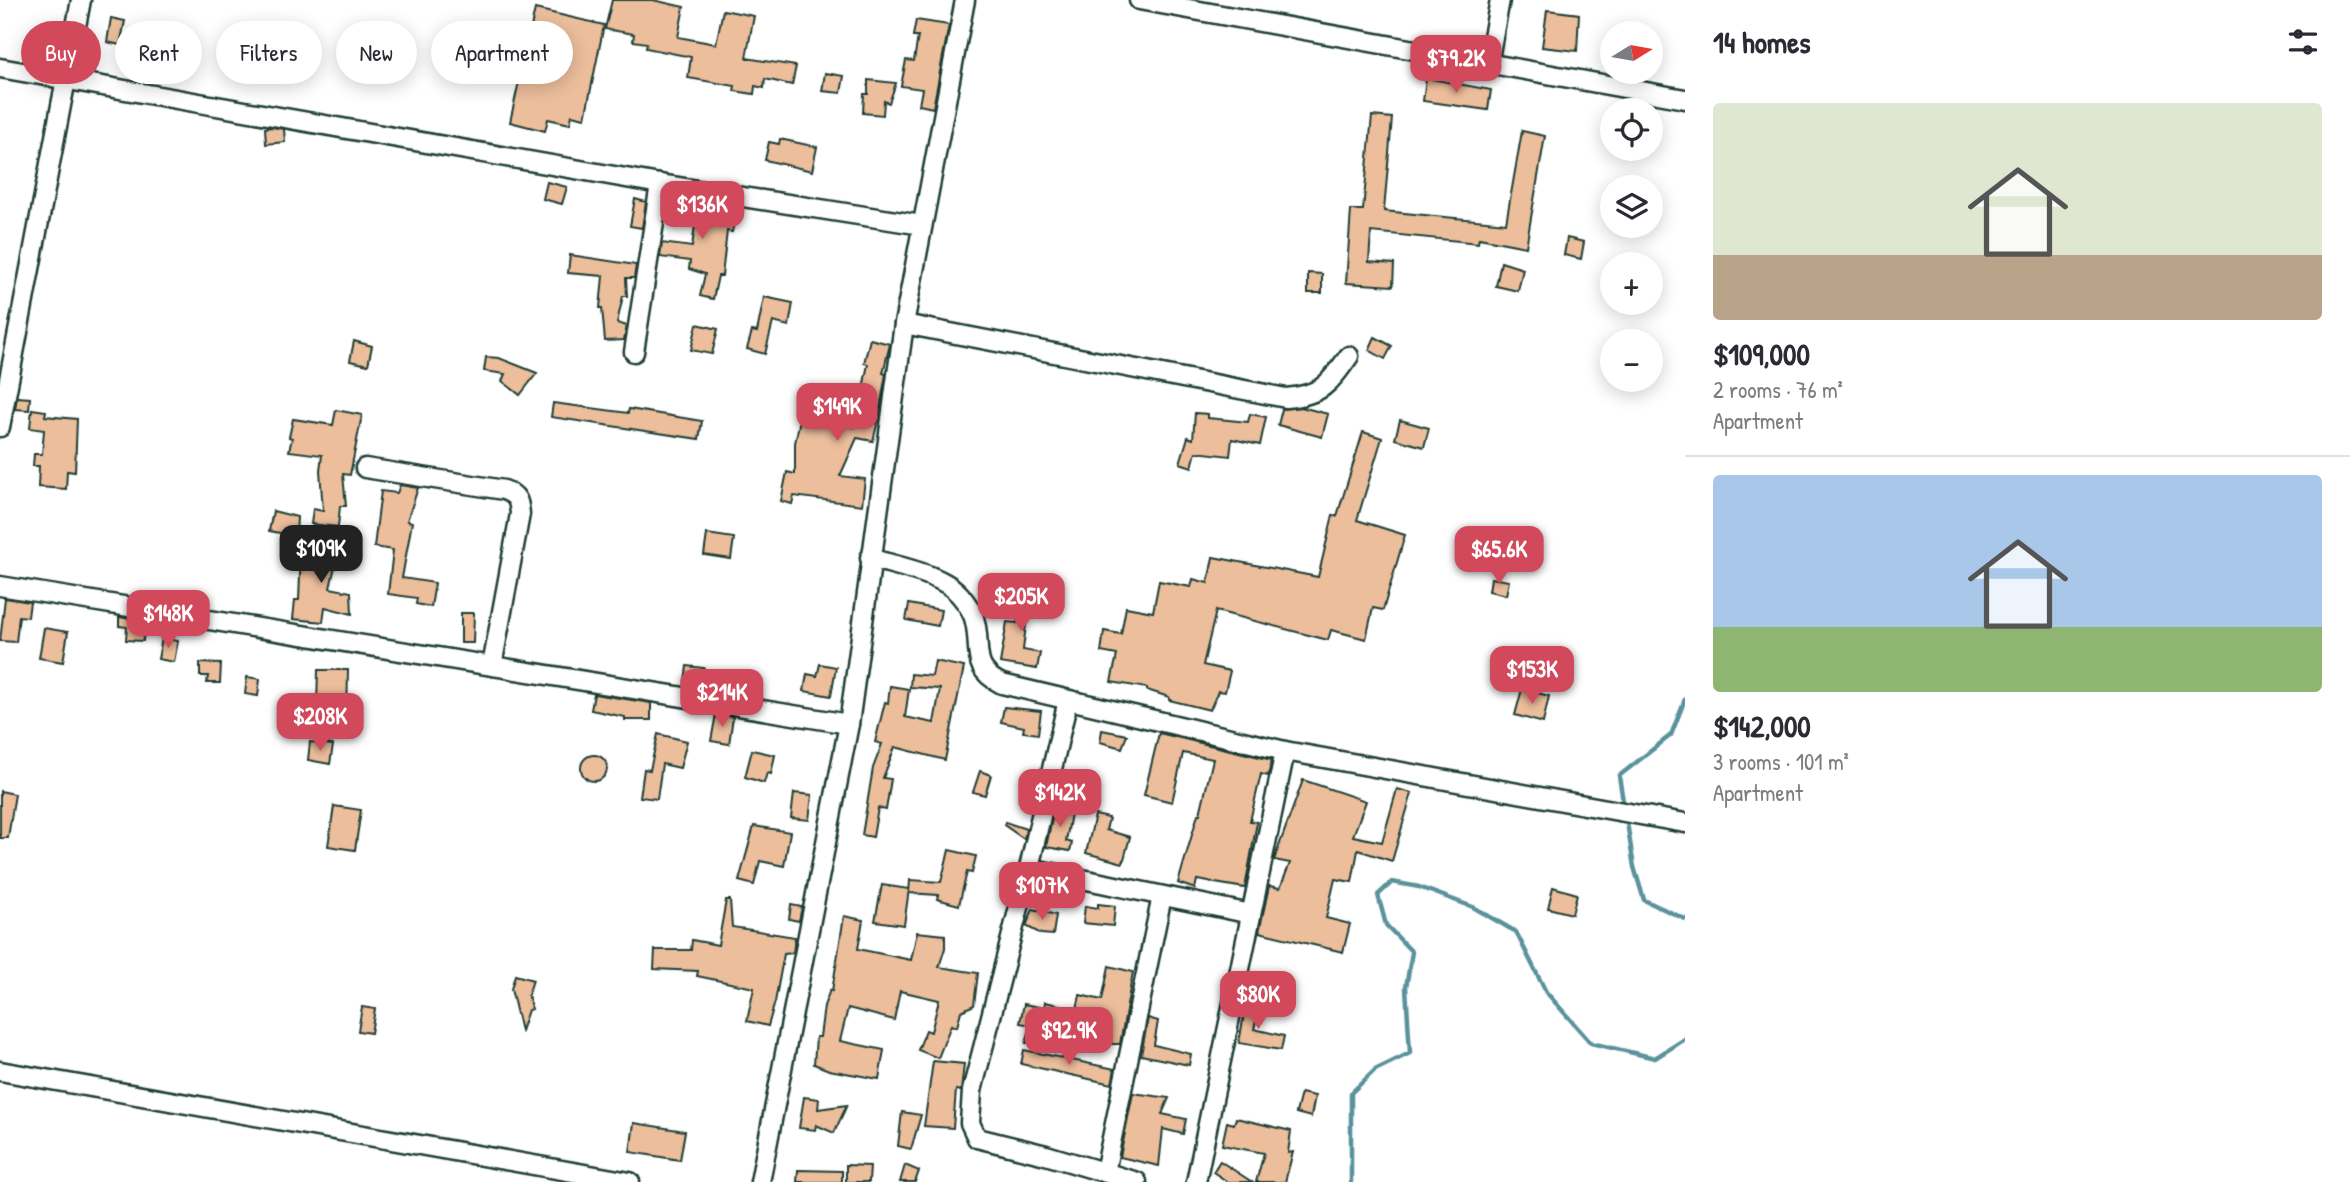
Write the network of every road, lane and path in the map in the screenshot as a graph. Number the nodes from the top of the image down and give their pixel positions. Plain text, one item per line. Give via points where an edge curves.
1 (81, 0) edge
2 (965, 0) edge
3 (1139, 0) edge
4 (1500, 0) edge
5 (77, 21) edge
6 (1488, 64) junction
7 (0, 68) edge
8 (21, 72) edge
9 (66, 84) edge
10 (84, 84) edge
11 (1685, 99) edge
12 (660, 184) junction
13 (922, 225) junction
14 (904, 324) junction
15 (634, 352) dead end
16 (1349, 356) dead end
17 (0, 427) edge
18 (365, 468) dead end
19 (870, 558) junction
20 (0, 586) edge
21 (492, 666) junction
22 (1068, 700) junction
23 (849, 724) junction
24 (1285, 751) junction
25 (1680, 821) edge
26 (1028, 868) junction
27 (1163, 896) junction
28 (1251, 914) junction
29 (0, 1071) edge
30 (1105, 1172) junction
31 (630, 1182) edge
32 (761, 1182) edge
33 (1137, 1182) edge
34 (1196, 1182) edge

1 - 5 street
2 - 13 street
3 - 6 street
4 - 6 street
6 - 11 street
7 - 8 street
9 - 17 street
10 - 12 street
12 - 13 street
12 - 15 street
13 - 14 street
14 - 16 street via 1286,398 1328,386
14 - 19 street
18 - 21 street via 503,490 519,499
19 - 22 street via 939,580 959,594 974,618 981,669 989,678
19 - 23 street
20 - 21 street
21 - 23 street
22 - 24 street
22 - 26 street
23 - 32 street
24 - 25 street
24 - 28 street
26 - 27 street
26 - 30 street via 971,1091 970,1124 977,1138
27 - 28 street
27 - 30 street
28 - 34 street
29 - 31 street
30 - 33 street

